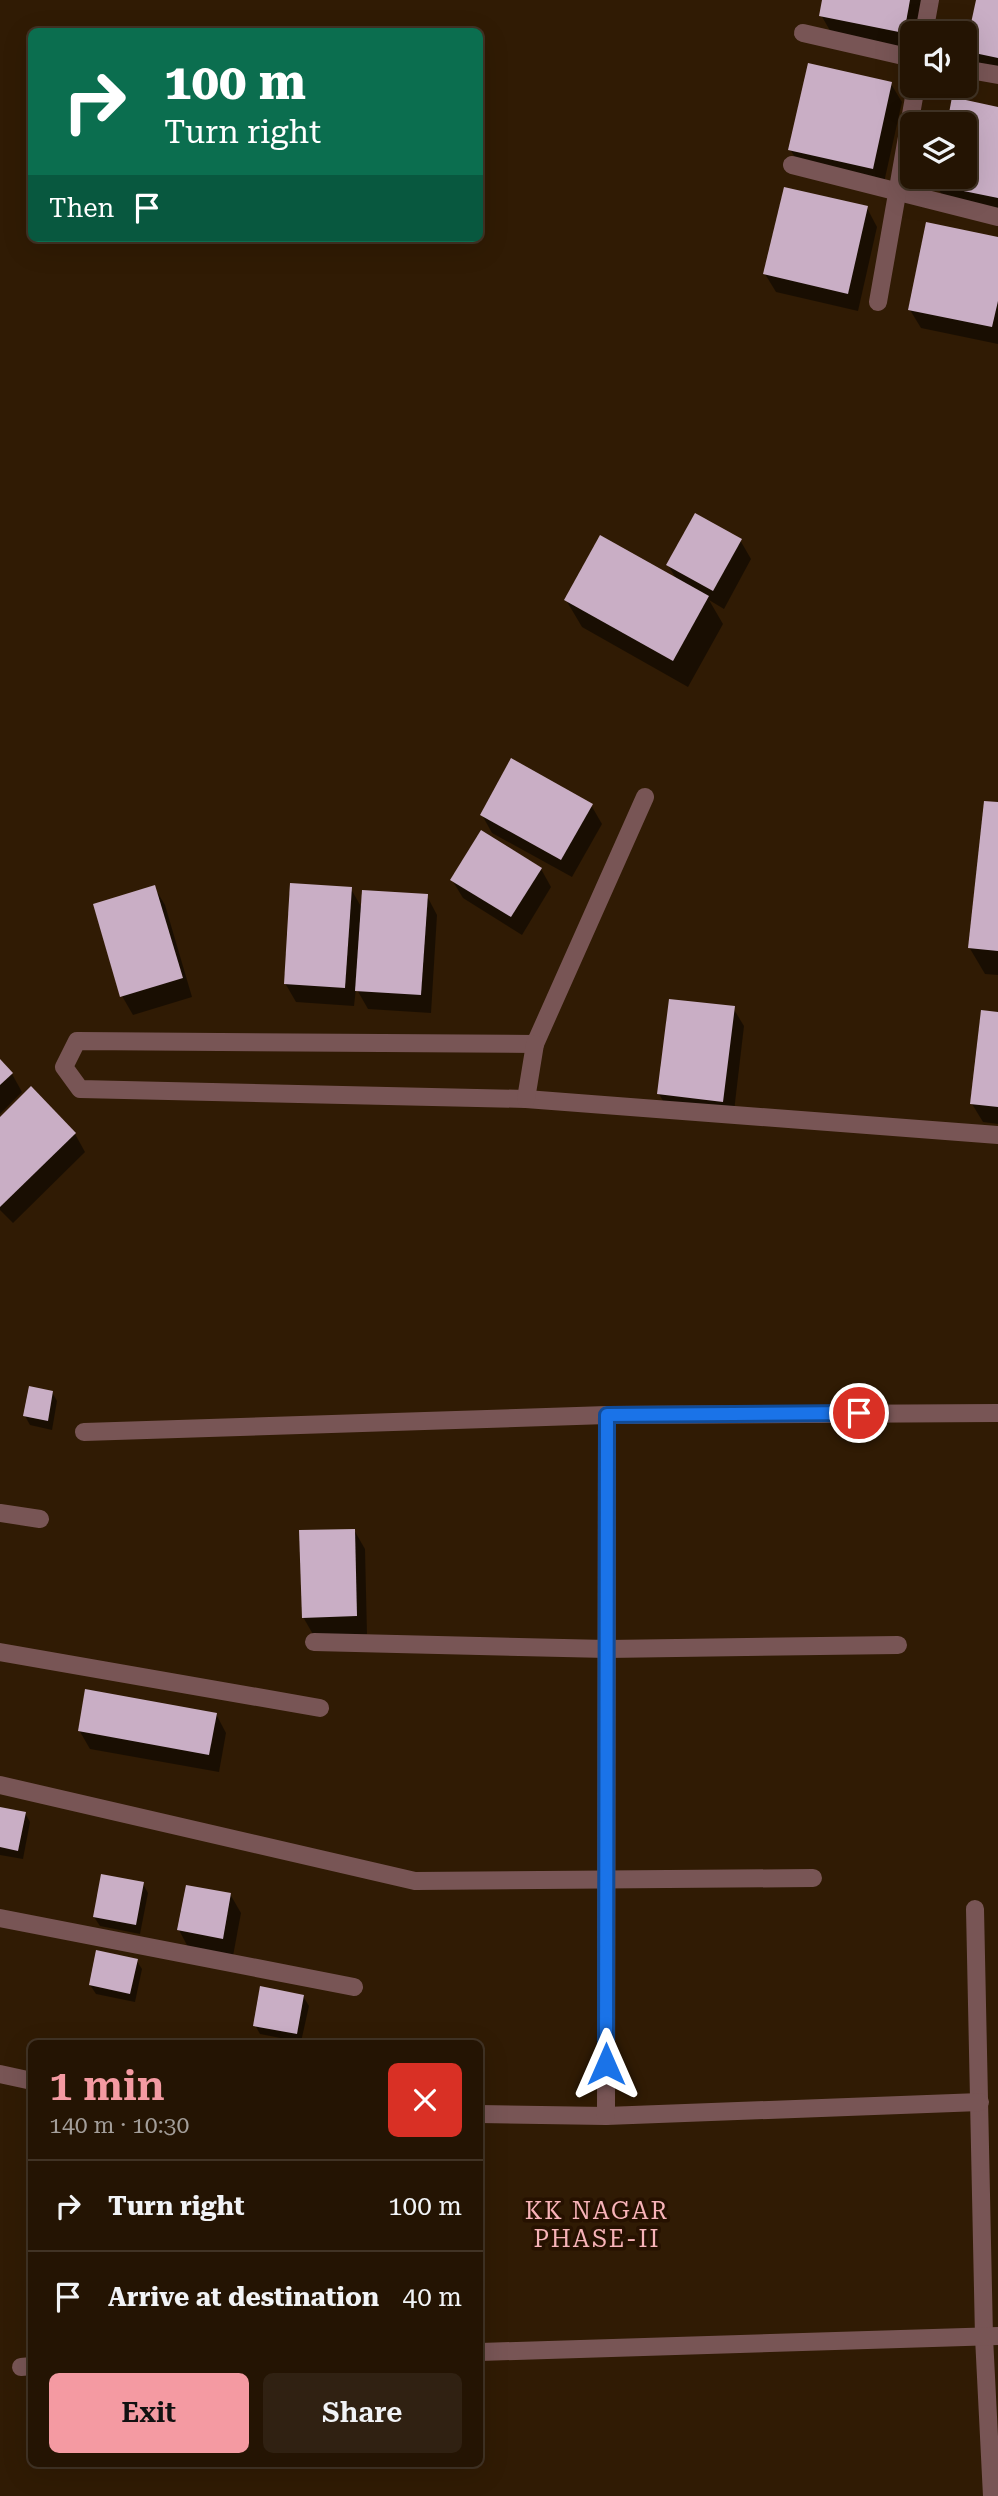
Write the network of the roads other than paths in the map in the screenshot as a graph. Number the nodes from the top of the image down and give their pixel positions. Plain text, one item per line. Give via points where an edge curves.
1 (930, 0) edge
2 (926, 21) edge
3 (803, 33) dead end
4 (900, 55) edge
5 (977, 71) edge
6 (998, 75) edge
7 (914, 98) edge
8 (792, 165) dead end
9 (897, 192) junction
10 (998, 217) edge
11 (878, 302) dead end
12 (645, 797) dead end
13 (534, 1044) junction
14 (526, 1099) junction
15 (998, 1135) edge
16 (998, 1413) edge
17 (607, 1415) junction
18 (84, 1432) dead end
19 (0, 1513) edge
20 (40, 1519) dead end
21 (314, 1642) dead end
22 (898, 1645) dead end
23 (607, 1649) junction
24 (0, 1652) edge
25 (320, 1708) dead end
26 (0, 1785) edge
27 (813, 1878) dead end
28 (607, 1880) junction
29 (975, 1909) dead end
30 (0, 1918) edge
31 (354, 1987) dead end
32 (0, 2074) edge
33 (28, 2080) edge
34 (980, 2102) junction
35 (483, 2114) edge
36 (606, 2116) junction
37 (991, 2337) edge
38 (483, 2352) edge
39 (992, 2496) edge

1 - 2 street
3 - 4 street
5 - 6 street
7 - 9 street
8 - 9 street
9 - 10 street
9 - 11 street
12 - 13 street
13 - 14 street
13 - 14 street via 77,1041 64,1067 80,1089
14 - 15 street
16 - 17 street
17 - 18 street
17 - 23 street
19 - 20 street
21 - 23 street
22 - 23 street
23 - 28 street
24 - 25 street
26 - 28 street via 415,1881
27 - 28 street
28 - 36 street
29 - 34 street
30 - 31 street
32 - 33 street
34 - 36 street
34 - 37 street
35 - 36 street
37 - 38 street
37 - 39 street

